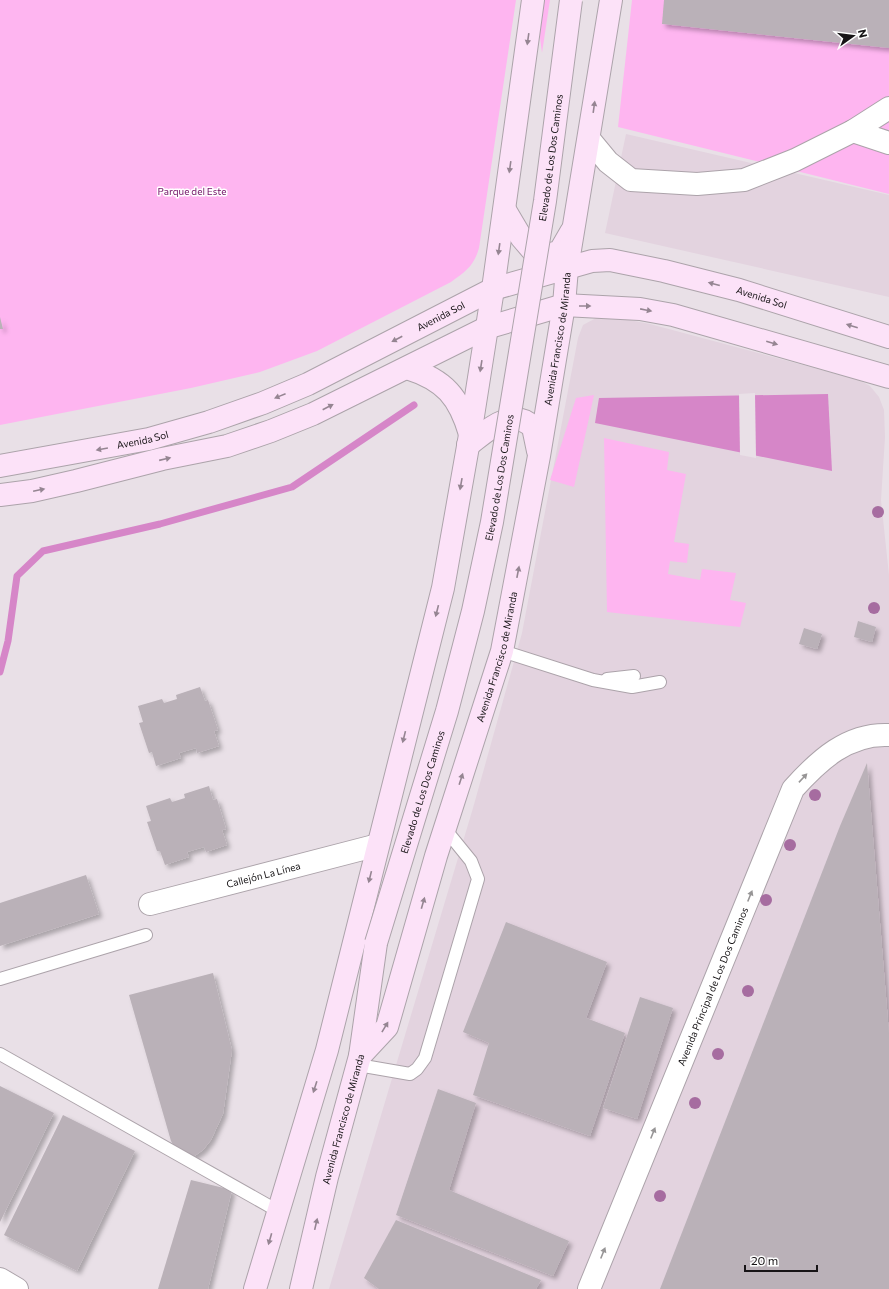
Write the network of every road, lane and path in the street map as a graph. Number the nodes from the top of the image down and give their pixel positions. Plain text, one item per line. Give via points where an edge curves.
1 (534, 0) edge
2 (572, 0) edge
3 (611, 0) edge
4 (889, 108) edge
5 (853, 131) junction
6 (589, 140) junction
7 (889, 143) edge
8 (578, 201) junction
9 (504, 210) junction
10 (567, 268) junction
11 (493, 289) junction
12 (564, 305) junction
13 (486, 328) junction
14 (889, 337) edge
15 (407, 368) junction
16 (889, 377) edge
17 (469, 440) junction
18 (539, 456) junction
19 (0, 466) edge
20 (0, 495) edge
21 (502, 651) junction
22 (634, 676) dead end
23 (593, 680) junction
24 (660, 682) dead end
25 (889, 735) edge
26 (445, 829) junction
27 (378, 845) junction
28 (150, 904) dead end
29 (146, 935) dead end
30 (376, 943) junction
31 (0, 980) edge
32 (327, 1050) junction
33 (0, 1054) edge
34 (359, 1061) junction
35 (278, 1211) junction
36 (0, 1279) edge
37 (17, 1289) edge
38 (256, 1289) edge
39 (301, 1289) edge
40 (588, 1289) edge

1 -> 9 main road
2 - 30 main road, Elevado de Los Dos Caminos, bridge via 545,201 492,522 473,611 447,711
6 -> 3 main road, Avenida Francisco de Miranda
4 - 5 street
5 - 6 street via 795,160 744,180 697,184 631,180 608,162
5 - 7 street
6 - 8 main road, Avenida Francisco de Miranda
8 - 9 main road via 569,237 560,251 552,254 533,251 520,237
8 - 10 main road, Avenida Francisco de Miranda
9 -> 11 main road
10 - 11 main road, Avenida Sol
10 - 12 main road, Avenida Francisco de Miranda
14 -> 10 main road, Avenida Sol via 739,290 664,271 610,260 592,261
11 - 13 main road
11 -> 19 main road, Avenida Sol via 308,384 263,403 149,439
12 - 13 main road
12 -> 16 main road via 640,309 672,315
12 - 18 main road, Avenida Francisco de Miranda
13 - 15 main road
13 -> 17 main road
15 - 17 main road via 428,376 452,395 464,413
20 -> 15 main road via 54,486 227,446 271,432 313,414
17 - 18 main road via 498,423 514,419 533,427
17 -> 27 main road via 443,588
21 -> 18 main road, Avenida Francisco de Miranda
21 - 23 lane
26 -> 21 main road, Avenida Francisco de Miranda
22 - 23 lane
23 - 24 lane via 632,687
40 -> 25 street, Avenida Principal de Los Dos Caminos via 794,788 838,747 858,738 878,734
34 -> 26 main road, Avenida Francisco de Miranda via 387,1027
26 - 34 lane via 471,861 478,878 425,1058 417,1070 410,1074
27 - 28 street, Callejón La Línea
27 -> 32 main road
29 - 31 lane
30 - 32 main road, Elevado de Los Dos Caminos
30 - 34 main road, Elevado de Los Dos Caminos
32 -> 35 main road
33 - 35 lane
39 -> 34 main road, Avenida Francisco de Miranda via 327,1177
35 -> 38 main road
36 - 37 street

